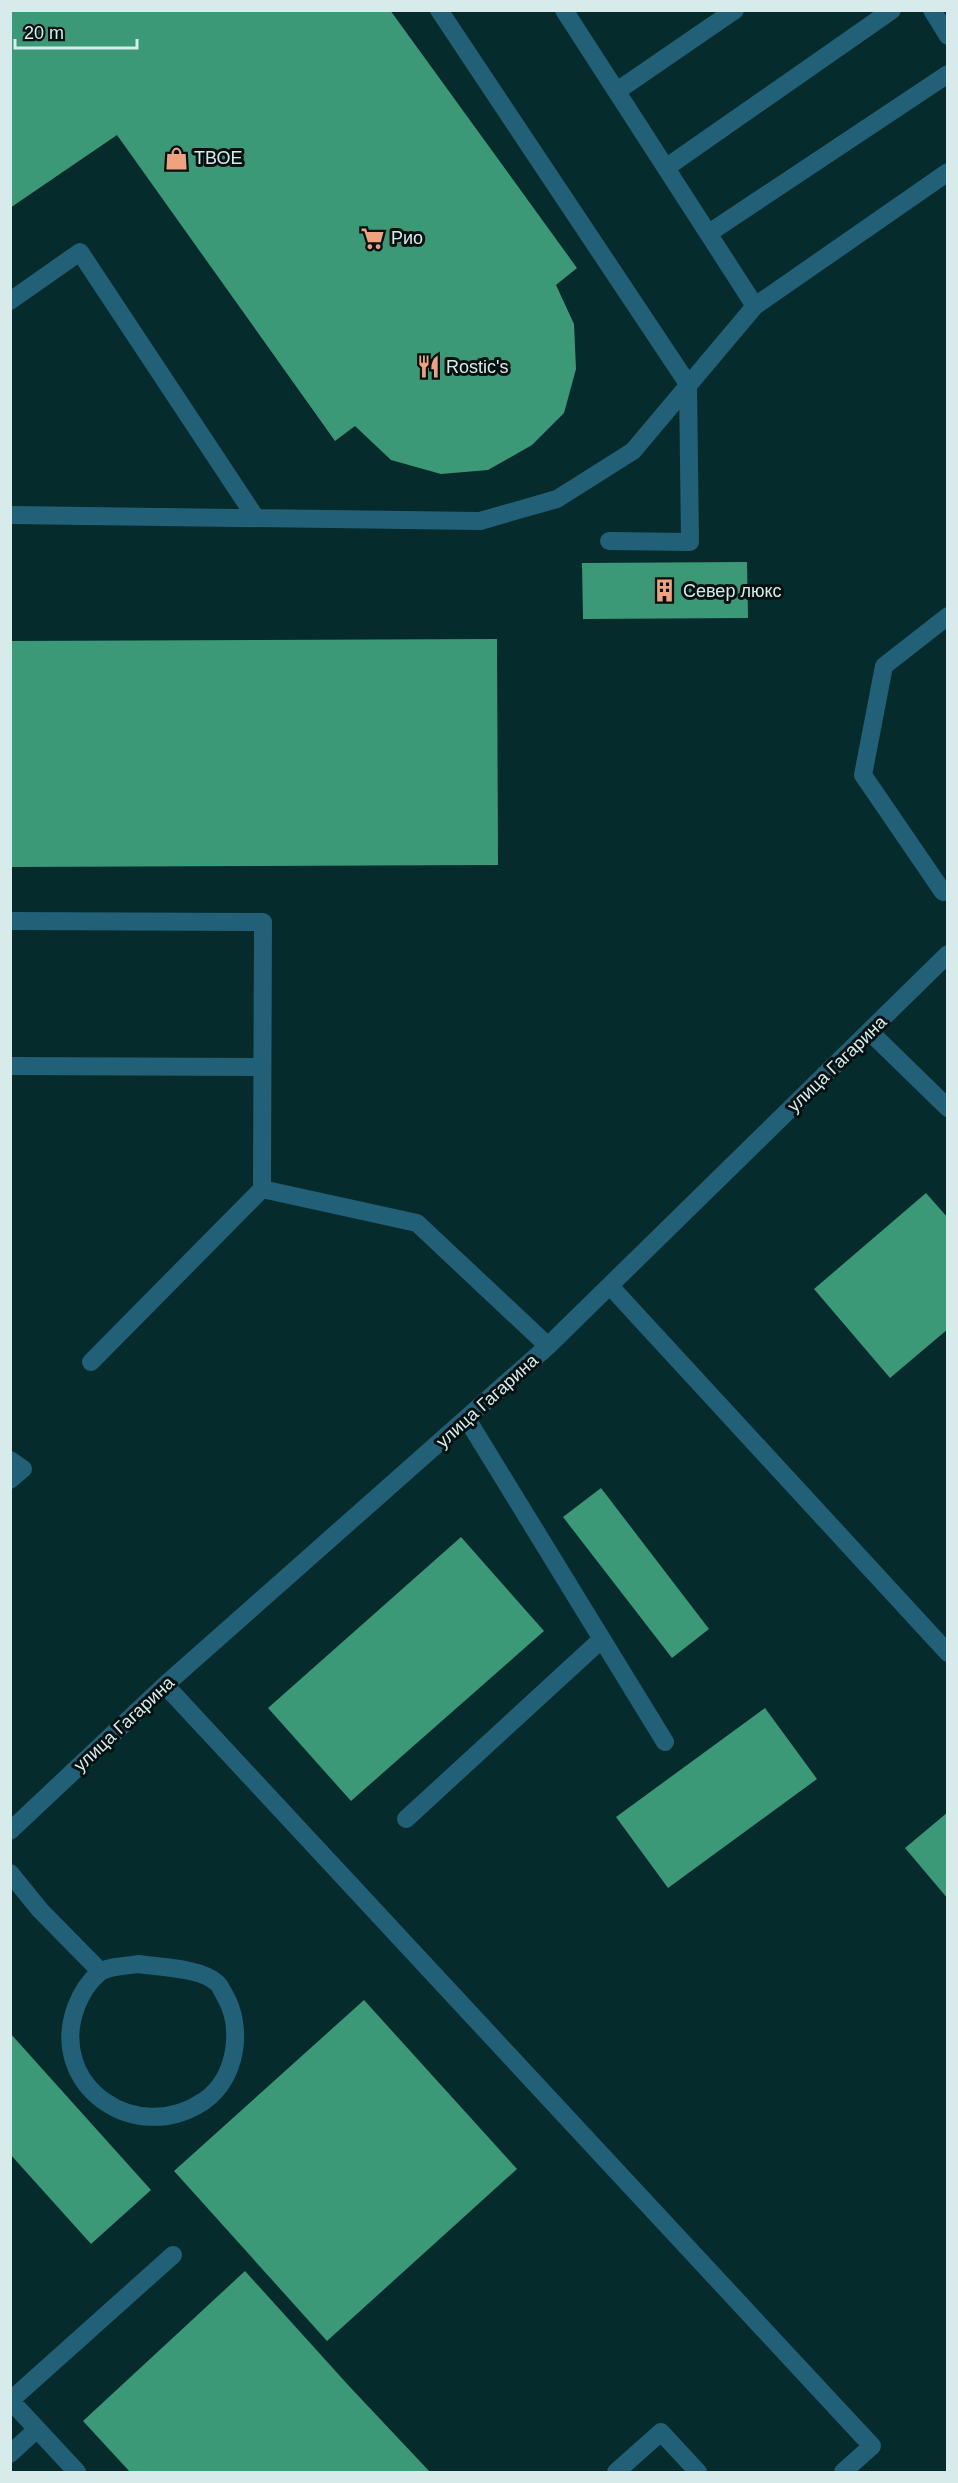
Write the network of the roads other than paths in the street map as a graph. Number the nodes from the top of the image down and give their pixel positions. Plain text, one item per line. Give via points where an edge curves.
1 (439, 10) edge
2 (735, 10) edge
3 (892, 10) edge
4 (932, 10) edge
5 (565, 11) edge
6 (948, 36) edge
7 (948, 74) edge
8 (616, 91) junction
9 (667, 167) junction
10 (948, 172) edge
11 (709, 233) junction
12 (10, 301) edge
13 (755, 306) junction
14 (688, 384) junction
15 (10, 515) edge
16 (256, 518) junction
17 (609, 541) dead end
18 (948, 616) edge
19 (948, 869) edge
20 (945, 895) edge
21 (10, 921) edge
22 (948, 954) edge
23 (870, 1032) junction
24 (10, 1066) edge
25 (261, 1067) junction
26 (948, 1108) edge
27 (262, 1189) junction
28 (610, 1286) junction
29 (548, 1346) junction
30 (91, 1362) dead end
31 (467, 1419) junction
32 (10, 1460) edge
33 (10, 1480) edge
34 (602, 1639) junction
35 (948, 1653) edge
36 (165, 1685) junction
37 (665, 1742) dead end
38 (406, 1819) dead end
39 (10, 1831) edge
40 (10, 1873) edge
41 (100, 1971) junction
42 (173, 2255) dead end
43 (11, 2400) edge
44 (37, 2429) junction
45 (10, 2454) edge
46 (77, 2472) edge
47 (616, 2472) edge
48 (698, 2472) edge
49 (843, 2472) edge

1 - 14 street
2 - 8 street
3 - 9 street
4 - 6 street
5 - 8 street
7 - 11 street
8 - 9 street
9 - 11 street
10 - 13 street
11 - 13 street
12 - 16 street via 80,252
13 - 14 street
14 - 16 street via 633,452 557,499 480,521
14 - 17 street via 690,542
15 - 16 street
18 - 20 street via 885,666 863,775
19 - 20 street
21 - 25 street via 263,922
22 - 23 street, улица Гагарина
23 - 26 street
23 - 28 street, улица Гагарина
24 - 25 street
25 - 27 street
27 - 29 street via 417,1222
27 - 30 street
28 - 29 street, улица Гагарина
28 - 35 street
29 - 31 street, улица Гагарина
31 - 34 street
31 - 36 street, улица Гагарина
32 - 33 street via 24,1468
34 - 37 street
34 - 38 street
36 - 39 street, улица Гагарина
36 - 49 street via 872,2446
40 - 41 street
41 - 41 street via 138,1964 202,1974 218,1983 231,2005 236,2031 234,2056 223,2081 206,2100 180,2114 152,2119 123,2113 86,2084 71,2049 71,2020 81,1993
42 - 43 street
43 - 44 street
44 - 45 street
44 - 46 street
47 - 48 street via 661,2432

